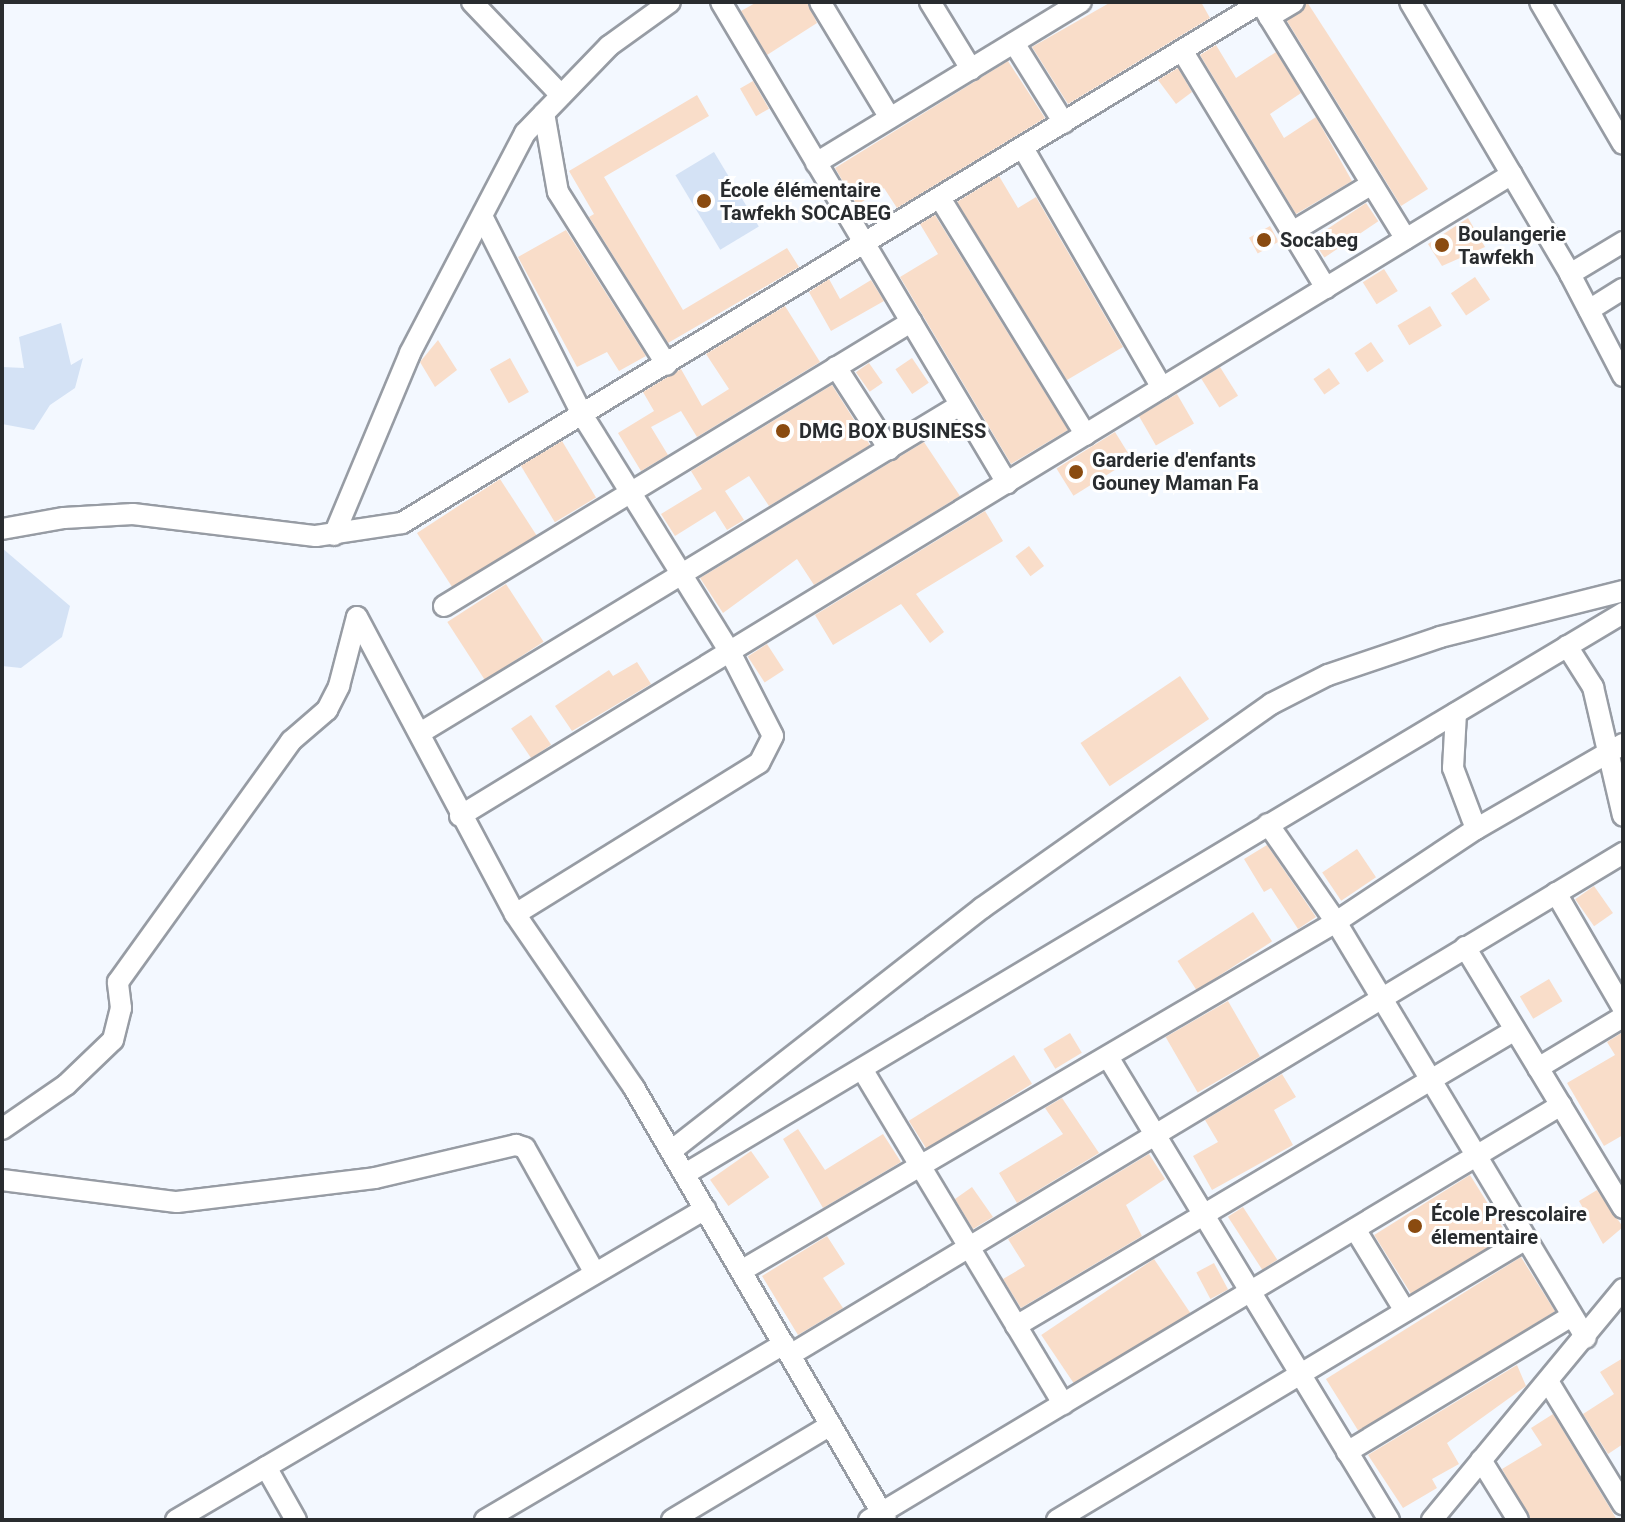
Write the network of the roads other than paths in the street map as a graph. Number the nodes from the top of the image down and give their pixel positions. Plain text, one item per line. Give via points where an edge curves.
1 (472, 2) edge
2 (670, 2) edge
3 (721, 2) edge
4 (820, 2) edge
5 (930, 2) edge
6 (1081, 2) edge
7 (1294, 2) edge
8 (1410, 2) edge
9 (1540, 2) edge
10 (1263, 7) edge
11 (1014, 43) junction
12 (1183, 52) junction
13 (971, 69) junction
14 (561, 95) junction
15 (544, 113) junction
16 (890, 118) junction
17 (1064, 123) junction
18 (1623, 144) edge
19 (1023, 148) junction
20 (816, 163) junction
21 (1512, 174) junction
22 (1372, 184) junction
23 (940, 198) junction
24 (483, 218) junction
25 (1292, 232) junction
26 (1406, 239) junction
27 (1623, 242) edge
28 (864, 243) junction
29 (1570, 274) junction
30 (1326, 288) junction
31 (1623, 289) edge
32 (1589, 310) junction
33 (911, 322) junction
34 (667, 365) junction
35 (836, 367) junction
36 (1623, 376) edge
37 (1162, 388) junction
38 (960, 405) junction
39 (583, 416) junction
40 (1086, 435) junction
41 (889, 449) junction
42 (1007, 483) junction
43 (631, 493) junction
44 (2, 529) edge
45 (334, 535) junction
46 (682, 574) junction
47 (1623, 591) edge
48 (444, 606) dead end
49 (1623, 613) edge
50 (1567, 646) junction
51 (730, 652) junction
52 (1456, 713) junction
53 (420, 733) junction
54 (1616, 748) edge
55 (460, 816) junction
56 (1623, 816) edge
57 (1268, 824) junction
58 (1476, 829) junction
59 (1623, 853) edge
60 (1556, 893) junction
61 (515, 914) junction
62 (1336, 922) junction
63 (1465, 947) junction
64 (1381, 998) junction
65 (1623, 1008) edge
66 (1623, 1017) edge
67 (1515, 1030) junction
68 (1108, 1057) junction
69 (1538, 1068) junction
70 (862, 1069) junction
71 (1429, 1078) junction
72 (1561, 1105) junction
73 (2, 1129) edge
74 (1154, 1132) junction
75 (671, 1151) junction
76 (1476, 1156) junction
77 (921, 1168) junction
78 (685, 1174) junction
79 (2, 1180) edge
80 (1623, 1208) edge
81 (705, 1209) junction
82 (1204, 1214) junction
83 (1355, 1229) junction
84 (1526, 1239) junction
85 (968, 1247) junction
86 (741, 1271) junction
87 (595, 1273) junction
88 (1250, 1291) junction
89 (1621, 1299) edge
90 (1405, 1311) junction
91 (1572, 1316) junction
92 (1016, 1326) junction
93 (1586, 1338) junction
94 (787, 1350) junction
95 (1300, 1374) junction
96 (1549, 1383) junction
97 (1063, 1404) junction
98 (831, 1425) junction
99 (1347, 1452) junction
100 (1481, 1460) junction
101 (266, 1467) junction
102 (1623, 1504) edge
103 (515, 1513) edge
104 (879, 1518) edge
105 (176, 1520) edge
106 (296, 1520) edge
107 (485, 1520) edge
108 (672, 1520) edge
109 (1057, 1520) edge
110 (1389, 1520) edge
111 (1432, 1520) edge
112 (1518, 1520) edge

1 - 14 street
2 - 14 street via 609,46
3 - 20 street
4 - 16 street
5 - 13 street
6 - 11 street
7 - 10 street
8 - 21 street
9 - 18 street
10 - 12 street
10 - 22 street
11 - 13 street
11 - 17 street
12 - 17 street
12 - 25 street
13 - 16 street
14 - 15 street
15 - 24 street via 525,133 486,201
15 - 34 street via 558,192
16 - 20 street
17 - 19 street
19 - 23 street
19 - 37 street
20 - 28 street
21 - 26 street
21 - 29 street
22 - 25 street
22 - 26 street
23 - 28 street
23 - 40 street
24 - 39 street
24 - 45 street via 410,353
25 - 30 street
26 - 30 street
27 - 29 street
28 - 33 street
28 - 34 street
29 - 32 street
30 - 37 street
31 - 32 street
32 - 36 street
33 - 35 street
33 - 38 street
34 - 39 street
35 - 41 street
35 - 43 street
37 - 40 street
38 - 41 street
38 - 42 street
39 - 43 street
39 - 45 street via 402,523
40 - 42 street
41 - 46 street
42 - 51 street
43 - 46 street
43 - 48 street
44 - 45 street via 133,514
46 - 51 street
46 - 53 street
47 - 75 street via 1440,637 1328,675 1271,704 982,908
49 - 50 street
50 - 52 street
50 - 54 street via 1593,687
51 - 55 street
51 - 61 street via 773,736 759,763
52 - 57 street
52 - 58 street via 1453,768
53 - 55 street
53 - 73 street via 357,617 339,686 327,710 291,741 118,982 121,1008 113,1040 66,1085
54 - 56 street
54 - 58 street
55 - 61 street
57 - 62 street
57 - 70 street
58 - 62 street
59 - 60 street
60 - 63 street
60 - 65 street
61 - 75 street
62 - 64 street
62 - 68 street
63 - 64 street
63 - 67 street
64 - 71 street
64 - 74 street
66 - 69 street
67 - 69 street
67 - 71 street
68 - 74 street
68 - 77 street
69 - 72 street
70 - 77 street
70 - 78 street
71 - 76 street
71 - 82 street
72 - 76 street
72 - 80 street
74 - 82 street
74 - 85 street
75 - 78 street
76 - 83 street
76 - 84 street
77 - 85 street
77 - 86 street
78 - 81 street
79 - 87 street via 177,1202 375,1178 516,1145 525,1148
81 - 86 street
81 - 87 street
82 - 88 street
82 - 92 street
83 - 88 street
83 - 90 street
84 - 90 street
84 - 91 street
85 - 92 street
85 - 94 street
86 - 94 street
87 - 101 street
88 - 95 street
88 - 97 street
89 - 93 street
90 - 95 street
91 - 93 street
91 - 99 street
92 - 97 street
93 - 96 street
94 - 98 street
94 - 103 street
95 - 99 street
95 - 109 street
96 - 100 street
96 - 102 street
97 - 104 street
98 - 104 street
98 - 108 street
99 - 110 street
100 - 111 street
100 - 112 street
101 - 105 street
101 - 106 street
103 - 107 street

